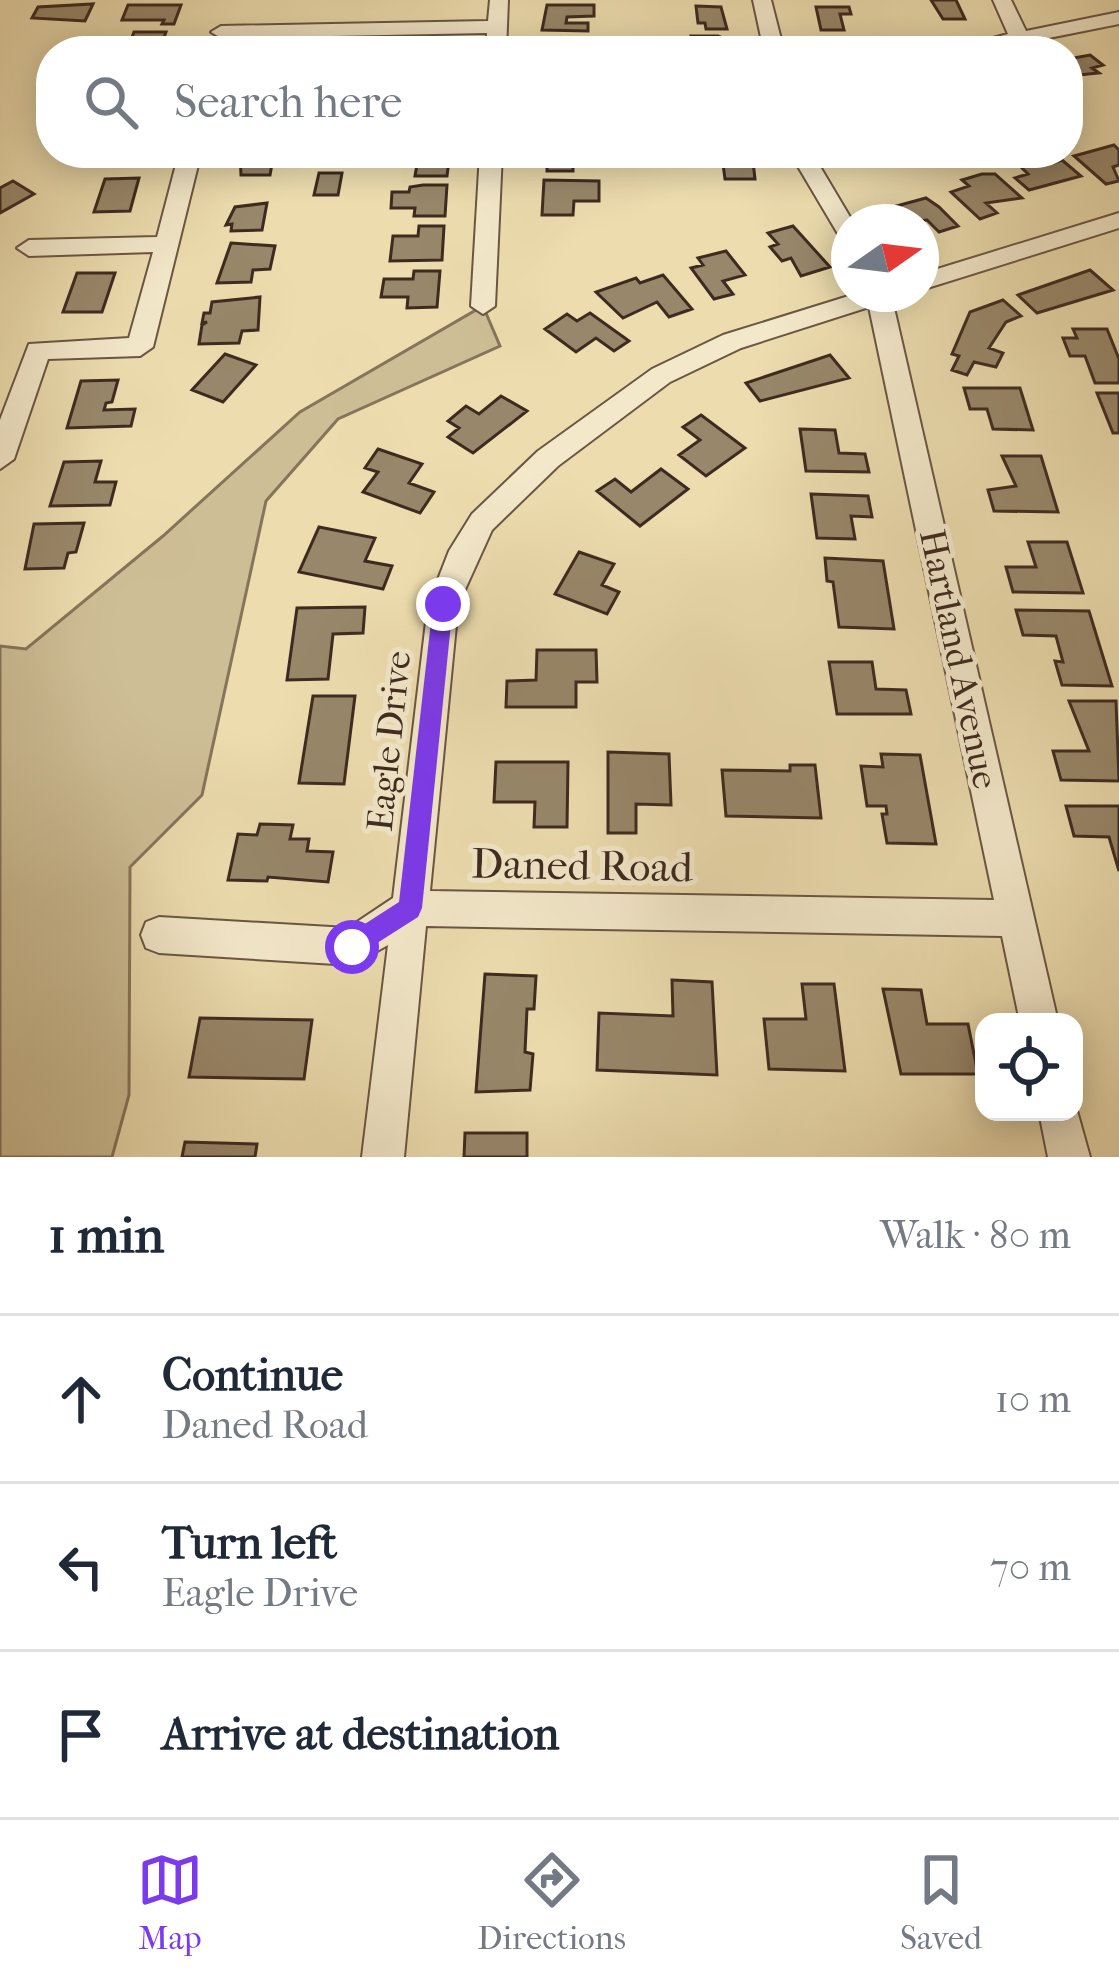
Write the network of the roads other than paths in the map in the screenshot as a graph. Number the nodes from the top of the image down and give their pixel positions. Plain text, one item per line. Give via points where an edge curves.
1 (499, 0) edge
2 (762, 0) edge
3 (1002, 0) edge
4 (1119, 18) edge
5 (498, 27) junction
6 (221, 33) edge
7 (497, 36) edge
8 (770, 36) edge
9 (1019, 36) edge
10 (1030, 36) edge
11 (186, 168) edge
12 (490, 168) edge
13 (810, 168) edge
14 (831, 204) edge
15 (1114, 227) edge
16 (166, 244) junction
17 (28, 248) dead end
18 (939, 277) edge
19 (483, 307) dead end
20 (831, 311) edge
21 (885, 312) edge
22 (0, 459) edge
23 (410, 908) junction
24 (1016, 918) junction
25 (159, 935) dead end
26 (1037, 1013) edge
27 (1061, 1121) edge
28 (383, 1157) edge
29 (1069, 1157) edge

1 - 5 street
2 - 8 street
3 - 9 street
4 - 10 street
5 - 6 street
5 - 7 street
11 - 16 street
12 - 19 street
13 - 14 street
15 - 18 street
16 - 17 street
16 - 22 street via 140,347 38,350
20 - 23 street, Eagle Drive via 722,345 647,384 508,493 480,525 443,604
21 - 24 street, Hartland Avenue
23 - 24 street, Daned Road
23 - 25 street via 352,947
23 - 28 street, Eagle Drive
24 - 26 street, Hartland Avenue
27 - 29 street

